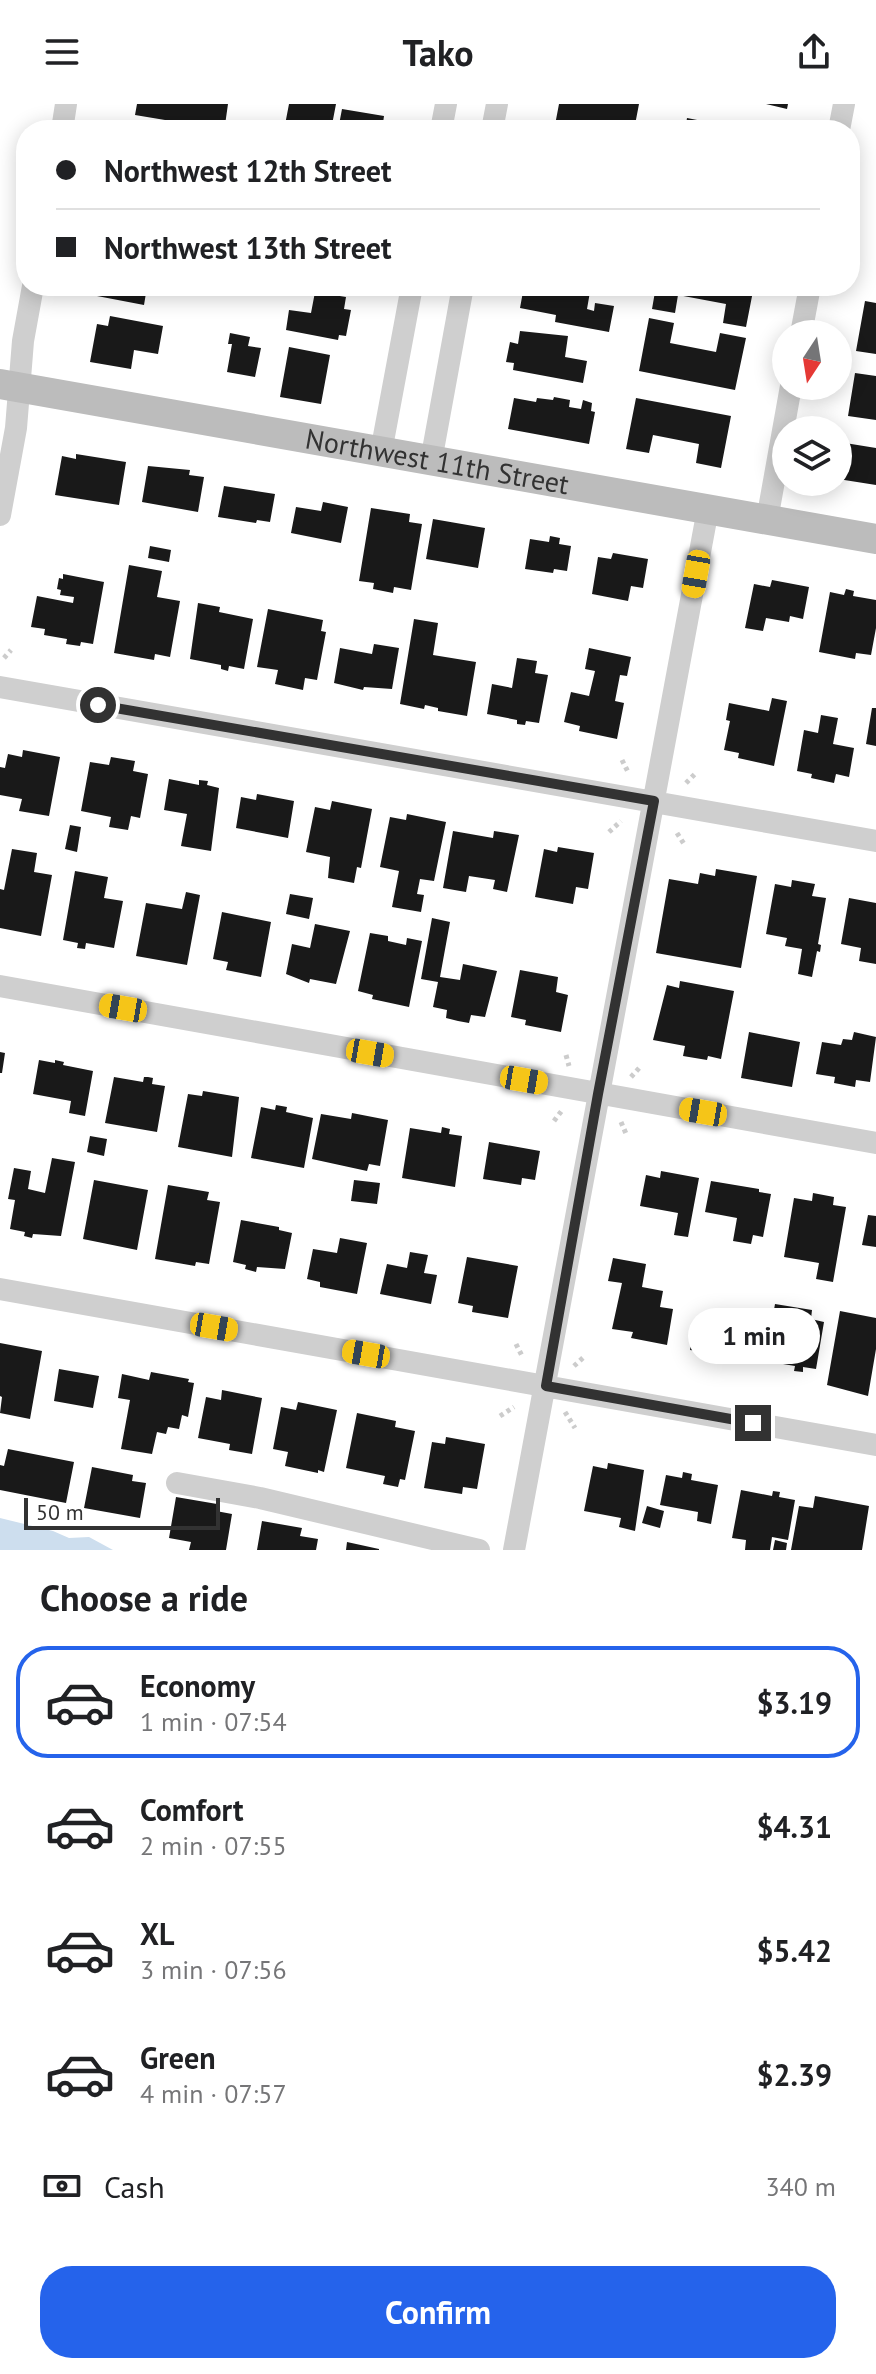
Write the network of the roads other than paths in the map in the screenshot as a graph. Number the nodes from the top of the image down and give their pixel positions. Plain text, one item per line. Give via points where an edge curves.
1 (31, 296) edge
2 (410, 296) edge
3 (461, 296) edge
4 (808, 296) edge
5 (804, 320) edge
6 (10, 385) edge
7 (788, 400) edge
8 (381, 452) junction
9 (431, 461) junction
10 (708, 509) junction
11 (0, 515) edge
12 (767, 520) junction
13 (876, 539) edge
14 (0, 687) edge
15 (654, 801) junction
16 (876, 841) edge
17 (0, 986) edge
18 (598, 1094) junction
19 (876, 1143) edge
20 (0, 1289) edge
21 (546, 1386) junction
22 (876, 1445) edge
23 (177, 1483) dead end
24 (479, 1550) edge
25 (514, 1550) edge

1 - 6 street
2 - 8 street
3 - 9 street
4 - 5 street
6 - 8 street, Northwest 11th Street
6 - 11 street via 16,428
7 - 12 street
8 - 9 street, Northwest 11th Street
9 - 10 street, Northwest 11th Street
10 - 12 street, Northwest 11th Street
10 - 15 street
12 - 13 street, Northwest 11th Street
14 - 15 street
15 - 16 street
15 - 18 street
17 - 18 street
18 - 19 street
18 - 21 street
20 - 21 street
21 - 22 street
21 - 25 street
23 - 24 street

